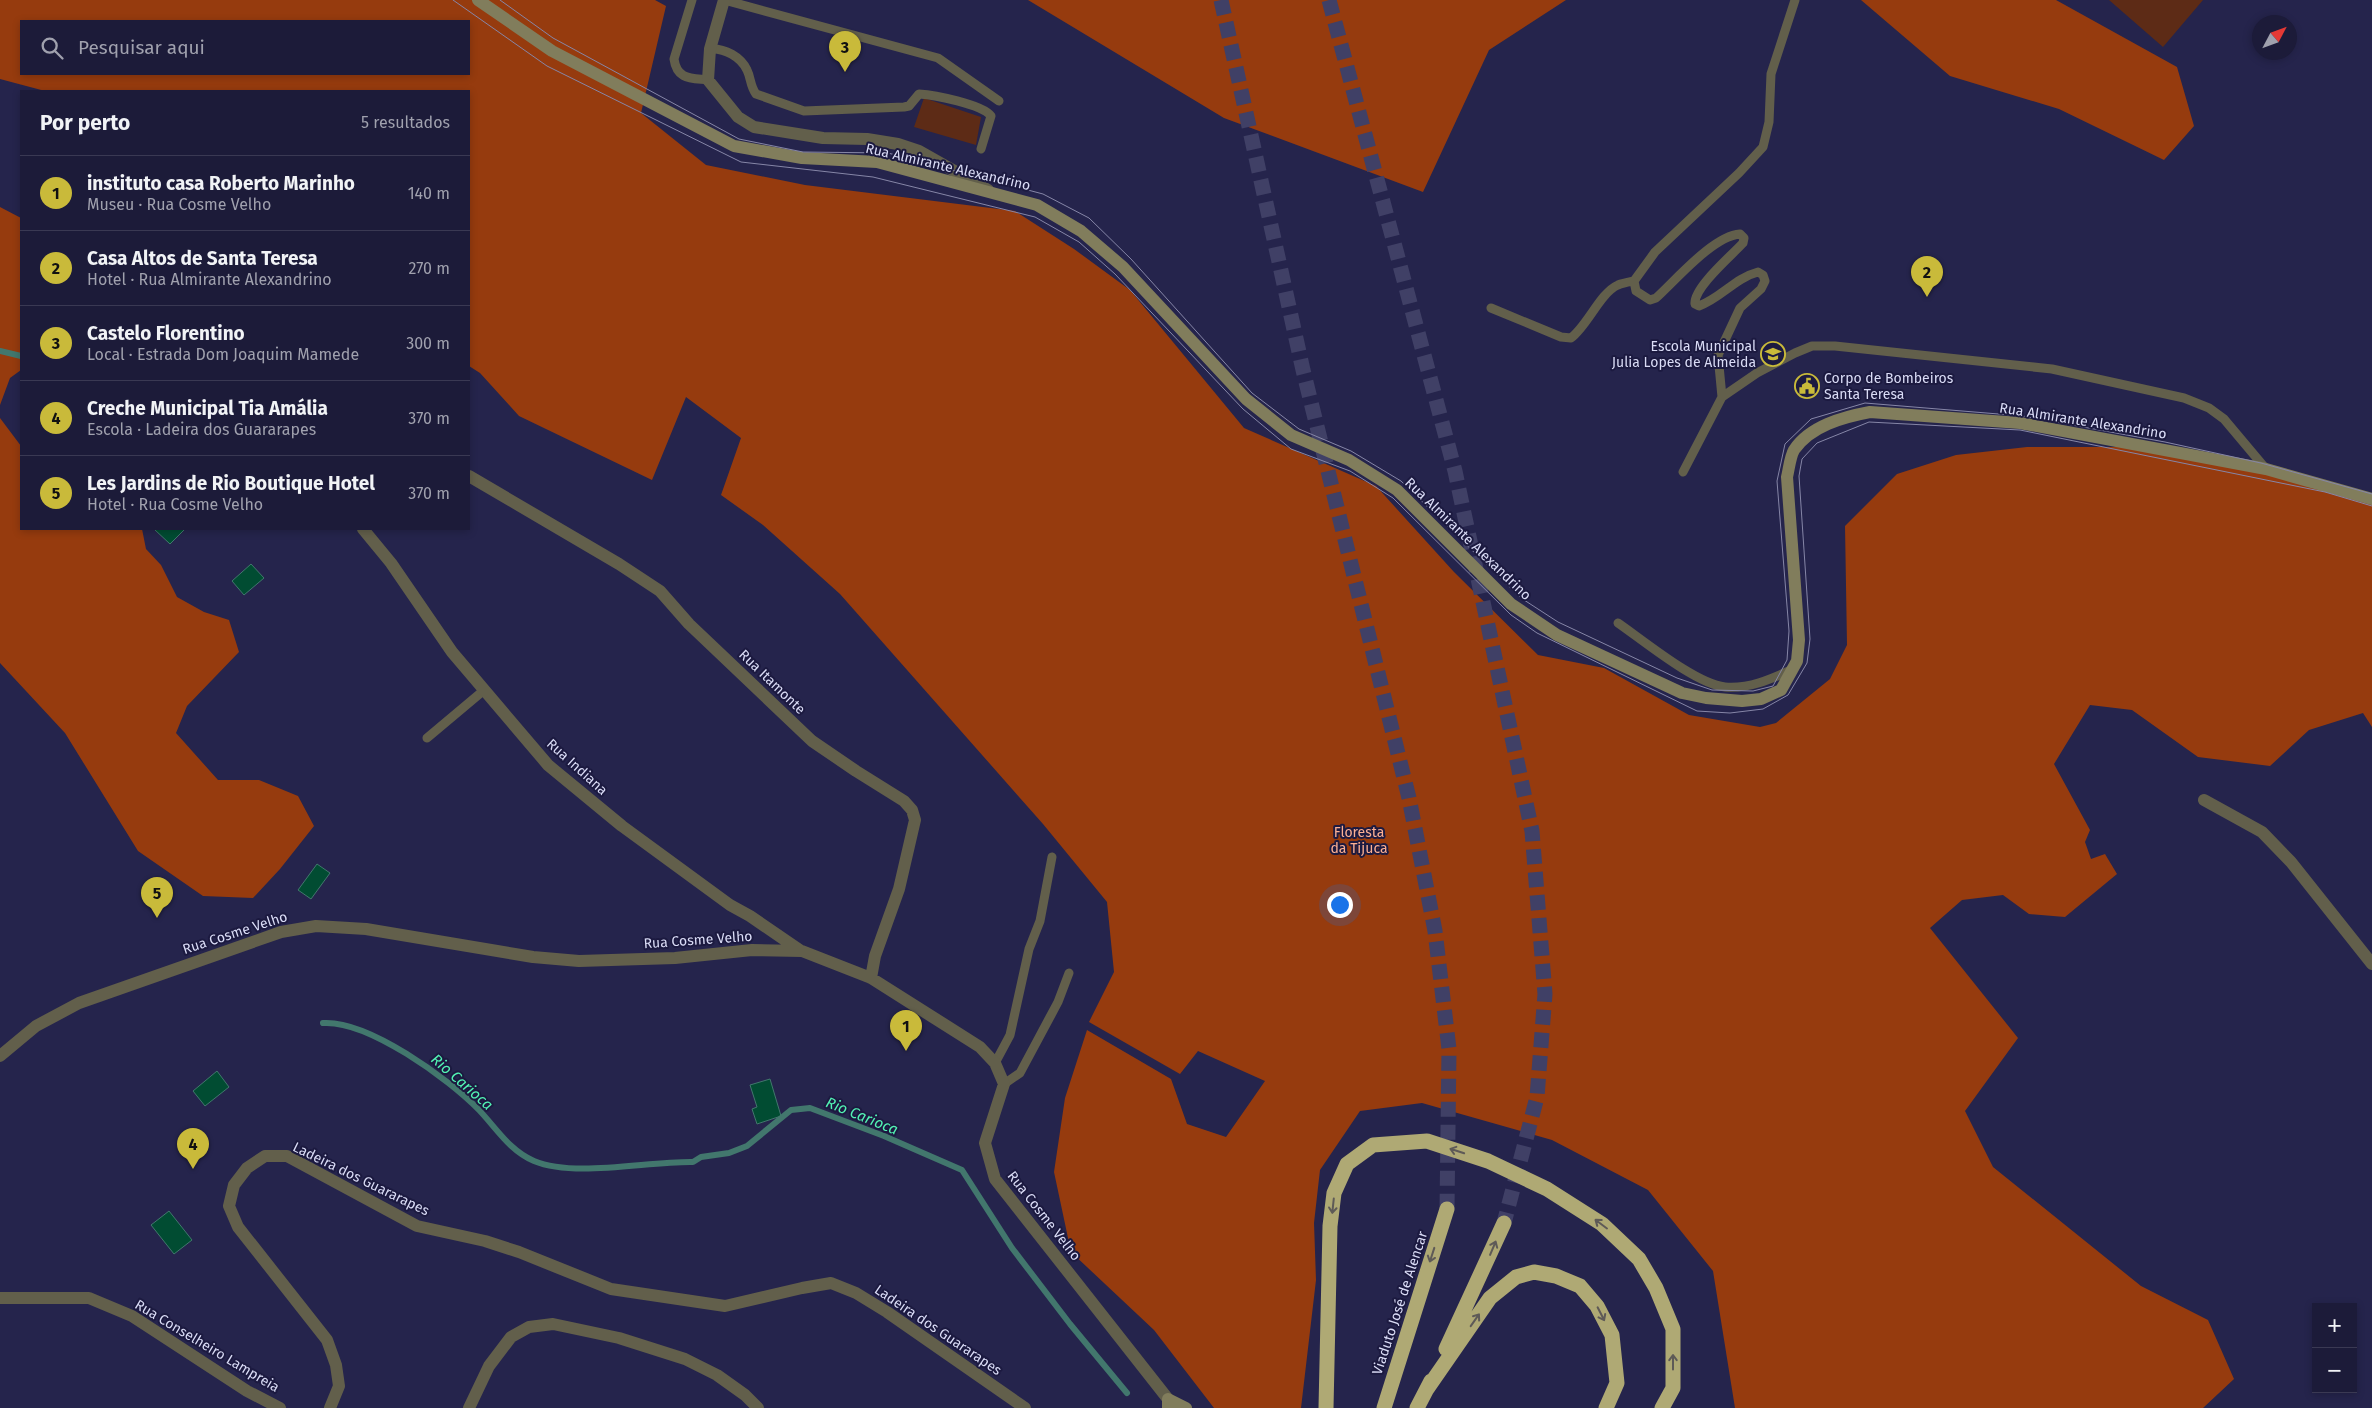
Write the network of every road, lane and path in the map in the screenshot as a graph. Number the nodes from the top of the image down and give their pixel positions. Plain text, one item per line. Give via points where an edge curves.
1 (478, 0) edge
2 (692, 0) edge
3 (724, 0) edge
4 (1795, 0) edge
5 (710, 49) junction
6 (708, 80) junction
7 (998, 101) dead end
8 (981, 149) dead end
9 (993, 192) junction
10 (1634, 281) junction
11 (1491, 308) dead end
12 (1722, 397) junction
13 (2266, 469) junction
14 (1683, 472) dead end
15 (470, 477) edge
16 (2372, 500) edge
17 (364, 530) edge
18 (1618, 623) dead end
19 (1792, 670) junction
20 (483, 691) junction
21 (427, 738) dead end
22 (2204, 800) dead end
23 (1052, 858) dead end
24 (802, 951) junction
25 (2372, 964) edge
26 (1069, 973) dead end
27 (871, 978) junction
28 (0, 1056) edge
29 (995, 1063) junction
30 (1004, 1084) junction
31 (1447, 1209) tunnel mouth
32 (1504, 1223) tunnel mouth
33 (0, 1298) edge
34 (1427, 1389) junction
35 (1168, 1404) edge
36 (280, 1408) edge
37 (330, 1408) edge
38 (468, 1408) edge
39 (758, 1408) edge
40 (1025, 1408) edge
41 (1186, 1408) edge
42 (1326, 1408) edge
43 (1384, 1408) edge
44 (1417, 1408) edge
45 (1606, 1408) edge
46 (1662, 1408) edge

1 - 9 street, Rua Almirante Alexandrino via 552,51 734,146 802,158 877,162
2 - 6 lane via 676,51 675,67 682,75
3 - 5 street
3 - 7 lane via 938,58
4 - 10 lane via 1771,74 1769,122 1762,147 1655,252
5 - 6 street
5 - 8 lane via 736,57 748,70 756,94 804,111 904,107 909,106 918,94 984,110 991,116
6 - 9 street via 738,118 754,127 823,138 867,139 898,144 919,151
9 - 19 street, Rua Almirante Alexandrino via 1038,205 1090,238 1156,301 1246,400 1292,435 1349,460 1397,490 1511,604 1537,622 1682,693 1706,698 1760,699 1781,690
10 - 11 lane via 1617,285 1608,292 1571,338 1561,337
10 - 12 lane via 1636,291 1650,300 1656,298 1712,247 1732,234 1740,234 1744,238 1744,243 1707,280 1695,300 1699,306 1707,303 1746,275 1758,272 1764,274 1766,280 1740,308 1718,355
12 - 13 lane via 1757,373 1812,346 2052,369 2184,398 2209,408 2235,430
12 - 14 lane
13 - 16 street, Rua Almirante Alexandrino
13 - 19 street, Rua Almirante Alexandrino via 2020,423 1870,412 1819,428 1794,451 1787,477 1799,640
15 - 27 street, Rua Itamonte via 660,591 689,624 812,741 904,801 912,810 915,820 899,889 875,956
17 - 20 street, Rua Indiana
18 - 19 lane via 1710,684 1727,687 1761,683
20 - 21 lane
20 - 24 street, Rua Indiana via 548,765 622,826 730,905
22 - 25 street via 2262,832 2291,862
23 - 29 lane via 1040,921 1028,949 1010,1035
24 - 27 street, Rua Cosme Velho
24 - 28 street, Rua Cosme Velho via 752,950 675,958 579,961 533,957 366,929 316,926 281,932 79,1003 36,1026
26 - 30 lane via 1058,1002 1020,1073
27 - 29 street, Rua Cosme Velho via 980,1047
29 - 30 street, Rua Cosme Velho
30 - 35 street, Rua Cosme Velho via 985,1143 995,1179
31 -> 43 highway, Viaduto José de Alencar
34 -> 32 highway
33 - 36 street, Rua Conselheiro Lampreia via 89,1298 132,1316 247,1391
34 - 44 highway
34 -> 45 highway via 1490,1298 1516,1278 1534,1272 1556,1276 1580,1286 1598,1306 1612,1335 1617,1383
35 - 41 street, Rua Cosme Velho
37 - 40 street, Ladeira dos Guararapes via 339,1386 327,1340 238,1227 229,1206 234,1186 247,1168 265,1156 287,1156 417,1226 519,1252 611,1289 725,1306 831,1284 856,1293 887,1312
38 - 39 street via 489,1366 511,1337 529,1327 553,1324 619,1338 685,1359 717,1375 746,1395
46 -> 42 highway via 1673,1388 1673,1329 1656,1288 1639,1259 1602,1224 1547,1189 1488,1161 1427,1141 1373,1145 1347,1164 1334,1193 1330,1226

